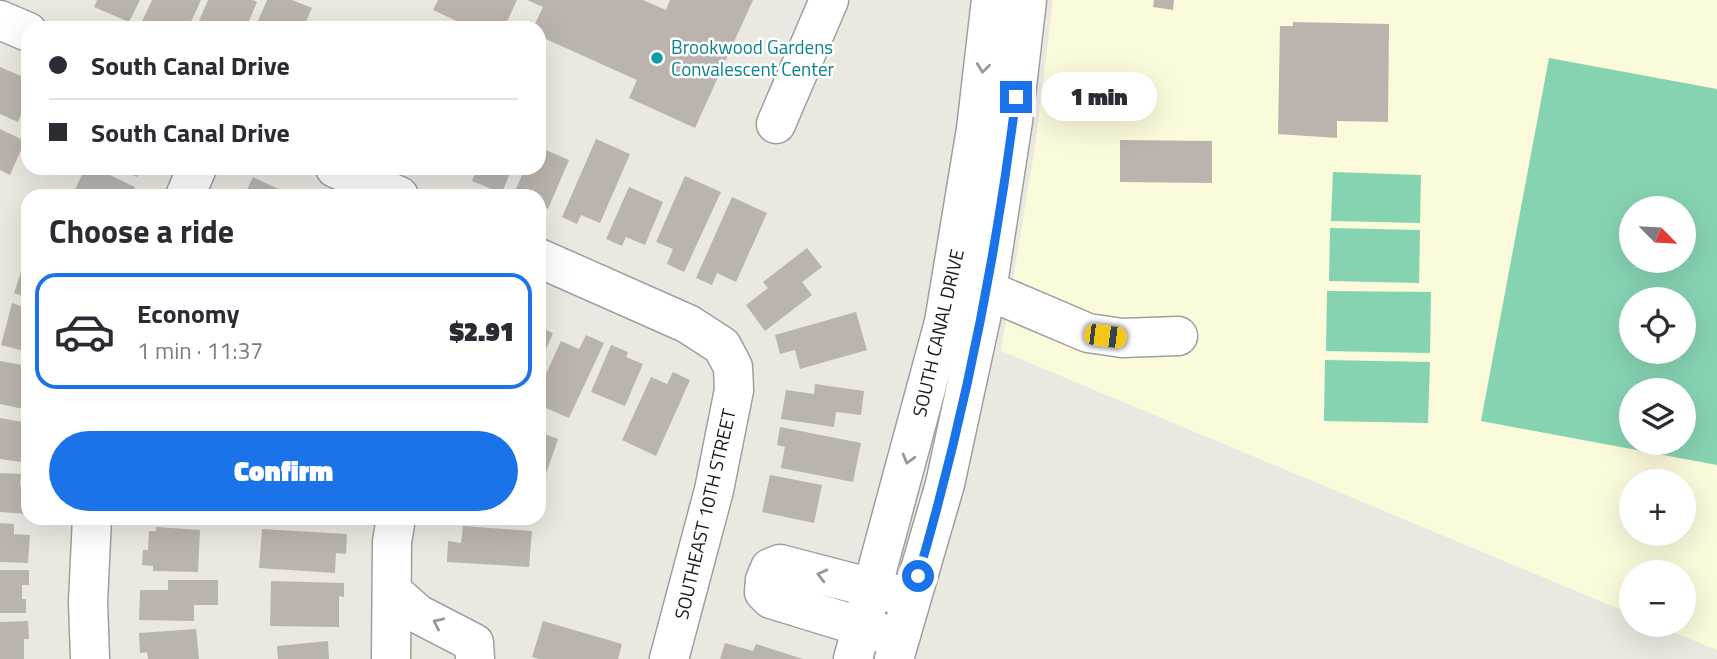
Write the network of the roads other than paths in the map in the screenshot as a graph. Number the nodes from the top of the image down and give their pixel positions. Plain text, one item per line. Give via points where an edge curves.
1 (829, 0) edge
2 (991, 0) edge
3 (1027, 0) edge
4 (0, 20) edge
5 (21, 29) edge
6 (776, 124) dead end
7 (351, 175) edge
8 (383, 189) edge
9 (546, 261) edge
10 (987, 290) junction
11 (1178, 337) dead end
12 (92, 525) edge
13 (395, 525) edge
14 (872, 588) junction
15 (392, 591) junction
16 (912, 599) junction
17 (857, 644) edge
18 (897, 649) edge
19 (90, 659) edge
20 (391, 659) edge
21 (475, 659) edge
22 (669, 659) edge

1 - 6 street
2 -> 14 street, SOUTH CANAL DRIVE via 976,129 944,322
3 - 10 street, SOUTH CANAL DRIVE
4 - 5 street
7 - 8 street
9 - 22 street, SOUTHEAST 10TH STREET via 688,324 722,346 733,367 734,390 714,490
10 - 11 street via 1088,333
10 - 16 street, SOUTH CANAL DRIVE via 945,484
12 - 19 street
13 - 15 street
14 - 16 street
14 - 17 street, SOUTH CANAL DRIVE
14 -> 17 street via 780,564 770,568 765,580 764,592 771,599
15 - 20 street
21 -> 15 street via 474,643 418,614
16 - 18 street, SOUTH CANAL DRIVE
17 - 18 street

